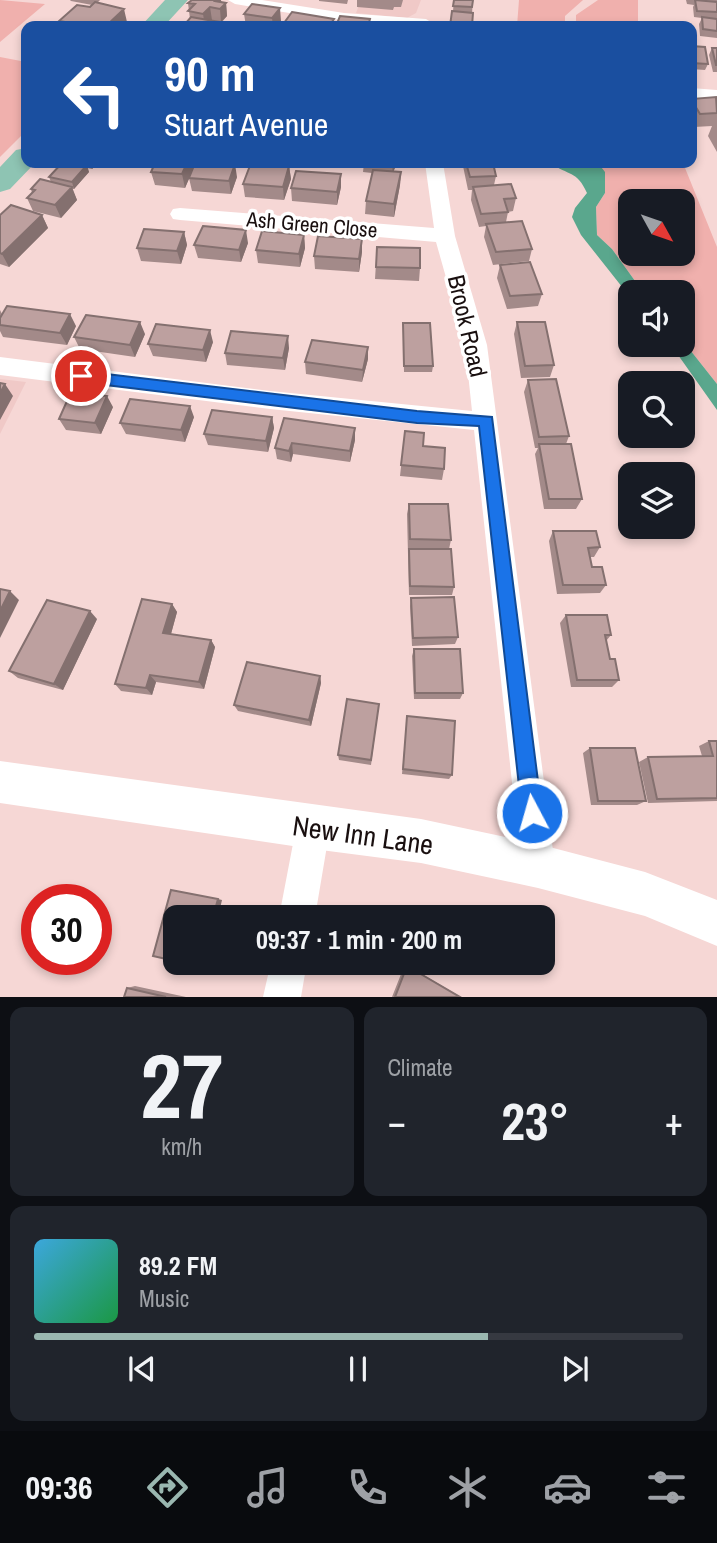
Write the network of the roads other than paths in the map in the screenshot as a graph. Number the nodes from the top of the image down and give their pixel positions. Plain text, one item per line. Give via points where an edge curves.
1 (177, 0) edge
2 (235, 0) edge
3 (157, 21) edge
4 (427, 21) edge
5 (697, 93) edge
6 (717, 95) edge
7 (21, 161) edge
8 (435, 168) edge
9 (0, 183) edge
10 (180, 214) dead end
11 (445, 236) junction
12 (0, 366) edge
13 (486, 421) junction
14 (0, 782) edge
15 (313, 828) junction
16 (538, 866) junction
17 (299, 905) edge
18 (717, 923) edge
19 (286, 975) edge
20 (282, 997) edge

1 - 3 main road
2 - 4 street via 344,18
5 - 6 street
7 - 9 main road
8 - 11 street, Brook Road
10 - 11 street, Ash Green Close
11 - 13 street, Brook Road via 475,345
12 - 13 street
13 - 16 street, Brook Road
14 - 15 street, New Inn Lane
15 - 16 street, New Inn Lane via 421,841
15 - 17 street
16 - 18 street, New Inn Lane via 645,894
19 - 20 street

